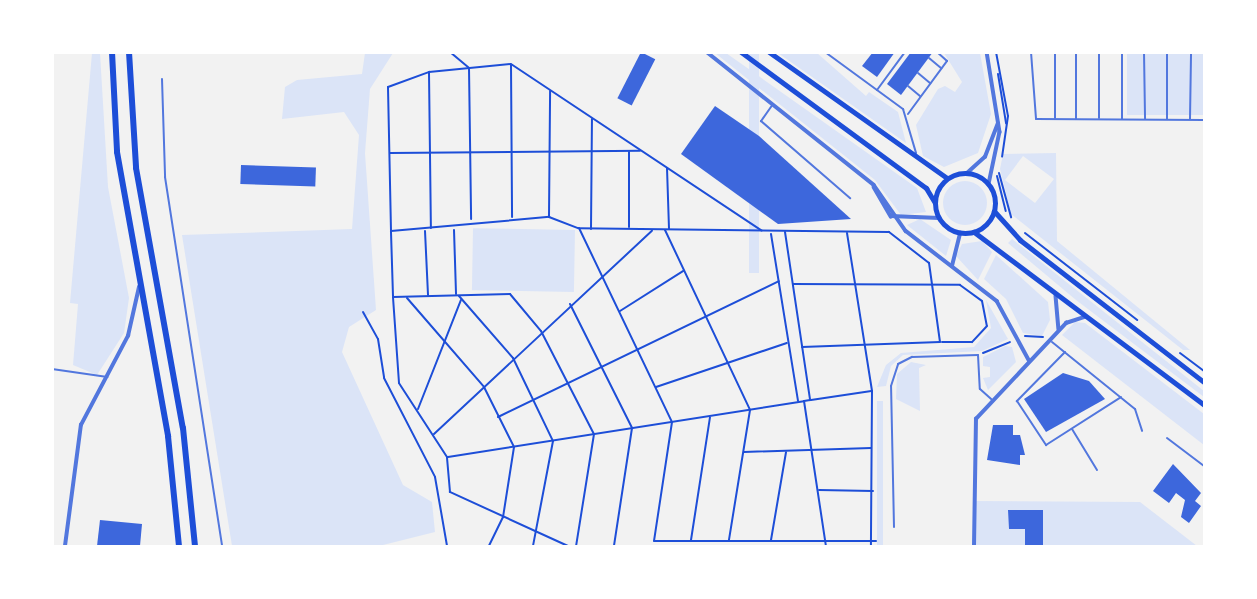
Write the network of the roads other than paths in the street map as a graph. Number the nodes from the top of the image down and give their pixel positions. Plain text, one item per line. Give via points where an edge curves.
1 (129, 52) edge
2 (707, 52) edge
3 (741, 52) edge
4 (769, 52) edge
5 (825, 52) edge
6 (905, 52) edge
7 (937, 52) edge
8 (987, 52) edge
9 (1031, 52) edge
10 (1055, 52) edge
11 (1076, 52) edge
12 (1099, 52) edge
13 (1122, 52) edge
14 (1144, 52) edge
15 (1167, 52) edge
16 (1191, 52) edge
17 (112, 53) edge
18 (929, 58) dead end
19 (900, 59) junction
20 (904, 62) dead end
21 (942, 68) junction
22 (891, 71) junction
23 (918, 73) dead end
24 (895, 75) dead end
25 (162, 79) dead end
26 (931, 83) junction
27 (908, 86) dead end
28 (877, 90) junction
29 (921, 97) junction
30 (773, 103) junction
31 (907, 115) junction
32 (1055, 120) junction
33 (1076, 120) junction
34 (1099, 120) junction
35 (1122, 120) junction
36 (1145, 120) junction
37 (1167, 120) junction
38 (1190, 120) junction
39 (1205, 120) edge
40 (999, 121) junction
41 (920, 164) junction
42 (967, 173) junction
43 (947, 178) junction
44 (989, 184) junction
45 (874, 185) junction
46 (850, 198) dead end
47 (935, 203) junction
48 (994, 211) junction
49 (939, 218) junction
50 (897, 219) junction
51 (974, 232) junction
52 (960, 233) junction
53 (952, 265) junction
54 (140, 281) junction
55 (1054, 290) junction
56 (1087, 317) junction
57 (1059, 331) junction
58 (1049, 340) junction
59 (1065, 352) junction
60 (1029, 360) junction
61 (52, 369) edge
62 (107, 377) junction
63 (1205, 382) edge
64 (1121, 397) junction
65 (992, 400) junction
66 (1205, 405) edge
67 (1072, 428) junction
68 (1142, 431) dead end
69 (1167, 438) dead end
70 (1205, 466) edge
71 (1097, 470) dead end
72 (894, 527) dead end
73 (65, 547) edge
74 (179, 547) edge
75 (195, 547) edge
76 (222, 547) edge
77 (974, 547) edge

1 - 75 main road via 136,167 183,428
2 - 30 street
3 - 47 main road via 926,188
4 - 41 main road
5 - 28 lane
6 - 19 lane
7 - 21 lane via 947,61
8 - 40 street
9 - 32 lane via 1032,116
10 - 32 lane
11 - 33 lane
12 - 34 lane
13 - 35 lane
14 - 36 lane
15 - 37 lane
16 - 38 lane
17 - 54 main road via 117,152
18 - 21 lane
19 - 20 lane
19 - 22 lane
21 - 26 lane
22 - 24 lane
22 - 28 lane
23 - 26 lane
25 - 76 lane via 164,177
26 - 29 lane
27 - 29 lane
28 - 31 lane
29 - 31 lane
30 - 45 street
30 - 46 lane via 761,121
31 - 41 lane
32 - 33 lane
33 - 34 lane
34 - 35 lane
35 - 36 lane
36 - 37 lane
37 - 38 lane
38 - 39 lane
40 - 42 street via 985,156
40 - 44 street
41 - 43 main road
42 - 43 main road
42 - 44 main road
43 - 47 main road
44 - 48 main road
45 - 50 street
45 - 50 street via 881,208
47 - 49 main road
48 - 51 main road
48 - 63 main road
49 - 50 street
49 - 52 main road
50 - 53 street
51 - 52 main road
51 - 55 main road
52 - 53 street
53 - 60 street via 997,301
54 - 62 street via 128,336
54 - 74 main road via 168,436
55 - 56 main road
55 - 57 street
56 - 57 street
56 - 66 main road
57 - 58 street
58 - 59 lane
58 - 60 street
59 - 64 lane
59 - 67 lane via 1017,401 1046,445
60 - 65 street
61 - 62 lane
62 - 73 street via 81,425
64 - 67 lane
64 - 68 lane via 1141,416
65 - 72 lane via 980,389 978,355 912,357 895,369
65 - 77 street via 972,432
67 - 71 lane
69 - 70 lane

